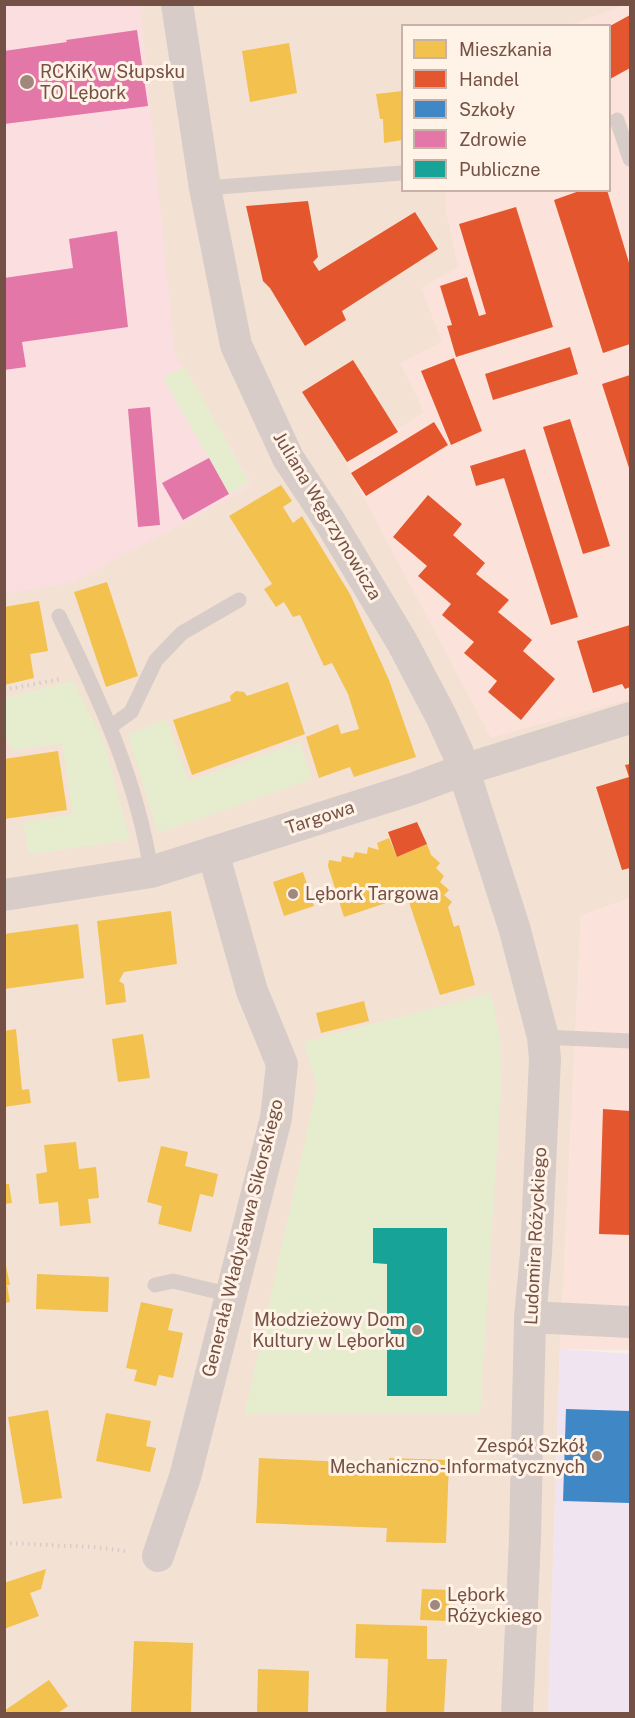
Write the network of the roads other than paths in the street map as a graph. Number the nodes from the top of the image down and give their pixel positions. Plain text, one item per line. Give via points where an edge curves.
1 (177, 4) edge
2 (630, 112) edge
3 (613, 121) edge
4 (630, 159) edge
5 (401, 173) edge
6 (205, 188) junction
7 (239, 600) dead end
8 (59, 616) dead end
9 (630, 718) edge
10 (110, 727) junction
11 (463, 770) junction
12 (213, 852) junction
13 (151, 872) junction
14 (4, 896) edge
15 (543, 1037) junction
16 (630, 1041) edge
17 (155, 1286) dead end
18 (231, 1295) junction
19 (530, 1317) junction
20 (630, 1322) edge
21 (158, 1556) road end
22 (517, 1713) edge

1 - 6 street, Juliana Węgrzynowicza
2 - 3 lane
3 - 4 lane
5 - 6 lane
6 - 11 street, Juliana Węgrzynowicza via 236,345 288,458 402,642 441,716
7 - 10 lane via 182,633 156,660 131,712
8 - 10 lane
9 - 11 street, Targowa
10 - 13 lane via 147,845
11 - 12 street, Targowa
11 - 15 street, Ludomira Różyckiego via 514,927
12 - 13 street, Targowa
12 - 18 street, Generała Władysława Sikorskiego via 252,991 282,1064 276,1118
13 - 14 street, Targowa
15 - 16 lane
15 - 19 street, Ludomira Różyckiego via 541,1153
17 - 18 lane via 173,1281
18 - 21 street, Generała Władysława Sikorskiego via 185,1477
19 - 20 street
19 - 22 street, Ludomira Różyckiego

